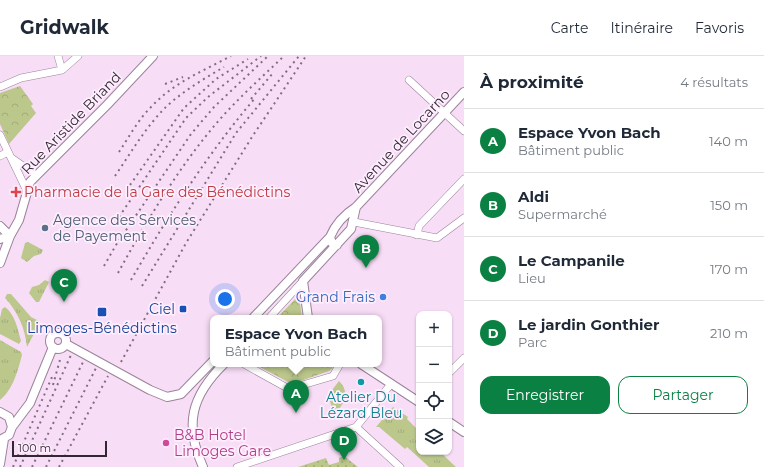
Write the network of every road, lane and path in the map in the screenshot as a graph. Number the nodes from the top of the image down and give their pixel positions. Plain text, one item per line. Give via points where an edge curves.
1 (58, 56) edge
2 (78, 56) edge
3 (152, 56) edge
4 (62, 70) junction
5 (409, 80) dead end
6 (0, 87) edge
7 (464, 92) edge
8 (445, 114) junction
9 (464, 131) edge
10 (0, 135) edge
11 (8, 152) junction
12 (0, 156) edge
13 (13, 159) junction
14 (36, 174) junction
15 (464, 179) edge
16 (27, 191) junction
17 (356, 207) junction
18 (345, 217) junction
19 (464, 218) edge
20 (354, 222) junction
21 (0, 226) edge
22 (417, 235) junction
23 (10, 236) junction
24 (330, 237) junction
25 (0, 239) edge
26 (337, 245) junction
27 (0, 263) edge
28 (303, 281) junction
29 (256, 315) edge
30 (272, 315) edge
31 (308, 315) edge
32 (66, 344) junction
33 (53, 348) junction
34 (464, 358) edge
35 (210, 364) edge
36 (222, 367) edge
37 (250, 367) edge
38 (338, 367) edge
39 (366, 367) edge
40 (452, 370) edge
41 (391, 384) junction
42 (416, 400) edge
43 (0, 412) edge
44 (19, 416) junction
45 (9, 417) junction
46 (452, 424) edge
47 (12, 427) junction
48 (356, 427) junction
49 (464, 432) edge
50 (2, 439) edge
51 (0, 458) edge
52 (203, 467) edge
53 (237, 467) edge
54 (400, 467) edge

1 - 4 street
2 - 4 street
3 - 14 street, Rue Aristide Briand via 107,105
4 - 6 street via 22,78
5 - 8 street
7 - 8 street, Avenue de Locarno
8 - 9 street
8 - 17 street, Avenue de Locarno
10 - 11 street
11 - 12 street
11 - 13 street
13 - 14 street
13 - 16 street
14 - 16 street, Rue Aristide Briand
15 - 22 street via 419,226
16 - 23 street, Rue Aristide Briand via 19,220
17 - 18 street, Avenue de Locarno
17 - 20 street
18 - 20 street
18 - 24 street, Avenue de Locarno via 334,228
19 - 22 street via 437,238
20 - 22 street
20 - 26 street
21 - 23 street
23 - 25 street
23 - 27 street, Rue Aristide Briand
24 - 26 street via 332,243
24 - 29 street, Avenue de Locarno
26 - 28 street
28 - 30 street
28 - 31 street
32 - 33 street via 60,349
32 - 33 street via 64,335 56,333 50,340
32 - 35 street via 162,396 178,395
33 - 44 street via 30,403
34 - 40 street
36 - 52 street via 199,396 194,411 193,441
37 - 38 street via 289,388 332,376
39 - 41 street
41 - 42 street
41 - 48 street
43 - 45 street
44 - 45 street
44 - 47 street
45 - 47 street
46 - 49 street
47 - 50 street via 10,433
48 - 53 street
48 - 54 street
50 - 51 street

